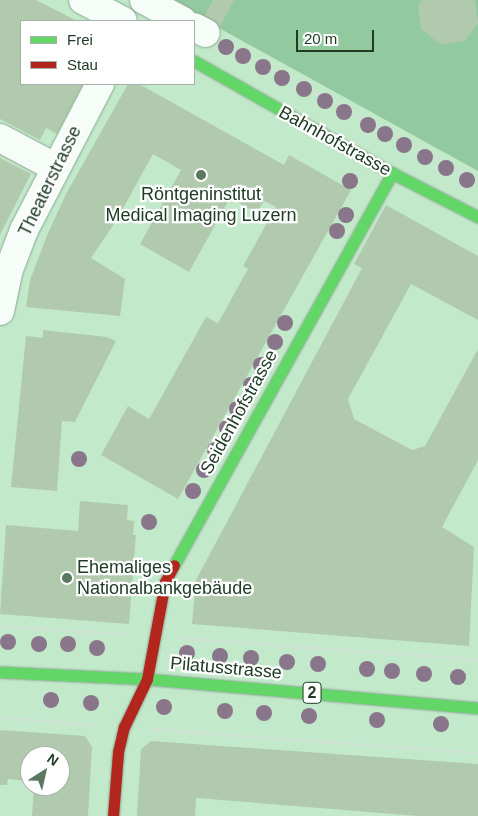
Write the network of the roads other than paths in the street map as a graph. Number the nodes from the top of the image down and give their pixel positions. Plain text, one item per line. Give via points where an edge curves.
1 (83, 0) edge
2 (144, 0) edge
3 (121, 20) edge
4 (181, 20) edge
5 (195, 62) edge
6 (99, 85) edge
7 (0, 138) edge
8 (47, 163) dead end
9 (392, 173) junction
10 (478, 217) edge
11 (8, 250) edge
12 (0, 311) edge
13 (0, 672) edge
14 (147, 679) junction
15 (478, 708) edge
16 (113, 816) edge

1 - 3 street
2 - 4 street
5 - 9 street, Bahnhofstrasse
6 - 11 street, Theaterstrasse via 24,230
7 - 8 street
9 - 10 street, Bahnhofstrasse
9 - 14 street, Seidenhofstrasse via 164,582
11 - 12 street, Theaterstrasse via 8,272
13 - 14 street, Pilatusstrasse / 2
14 - 15 street, Pilatusstrasse / 2
14 - 16 street, Seidenhofstrasse via 124,727 118,752

